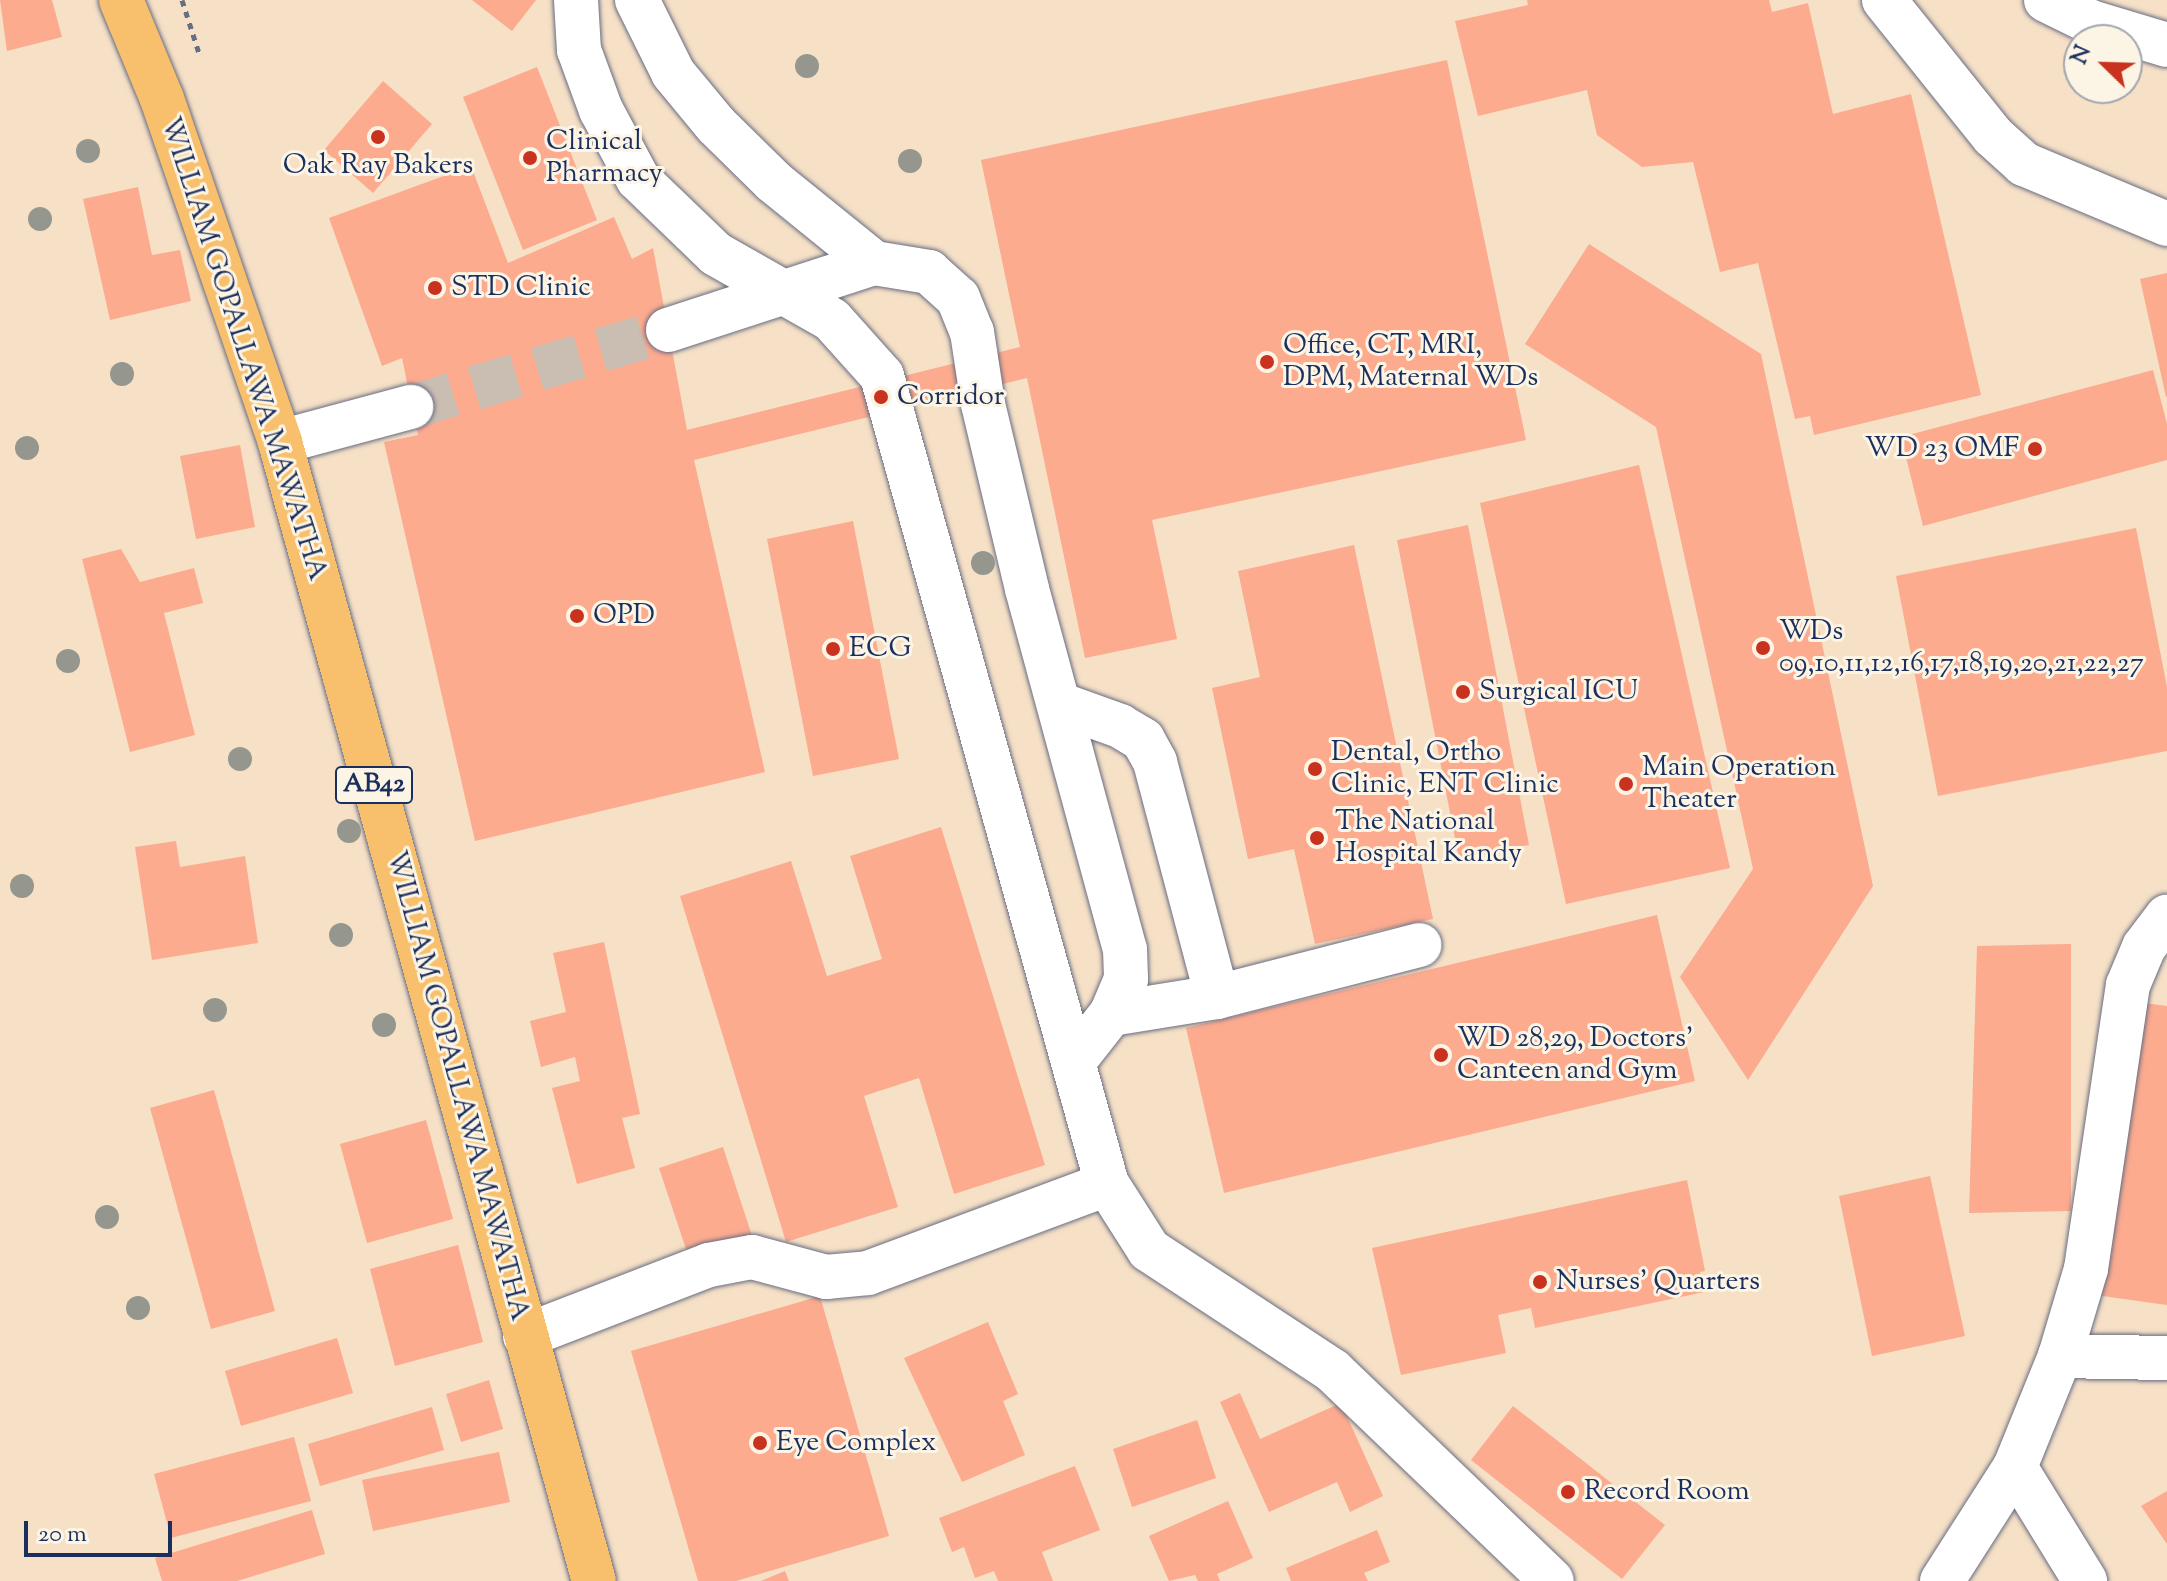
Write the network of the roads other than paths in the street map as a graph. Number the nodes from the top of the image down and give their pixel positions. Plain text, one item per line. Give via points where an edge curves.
1 (121, 0) edge
2 (576, 0) edge
3 (637, 0) edge
4 (1884, 0) edge
5 (2046, 0) edge
6 (2167, 45) edge
7 (2167, 224) edge
8 (874, 263) junction
9 (780, 290) junction
10 (668, 330) tunnel mouth
11 (411, 407) tunnel mouth
12 (280, 442) junction
13 (1059, 704) junction
14 (2167, 917) edge
15 (1419, 945) dead end
16 (1217, 997) junction
17 (1111, 1014) junction
18 (1074, 1061) junction
19 (1107, 1184) junction
20 (525, 1336) junction
21 (2060, 1356) junction
22 (2167, 1358) edge
23 (2015, 1467) junction
24 (594, 1581) edge
25 (1552, 1581) edge
26 (1942, 1581) edge
27 (2085, 1581) edge

1 - 12 main road, WILLIAM GOPALLAWA MAWATHA / AB42 via 162,99
2 - 9 street via 579,50 601,110 638,179 716,254
3 - 8 street via 673,73 716,125 774,182
4 - 7 street via 1993,136 2024,164
5 - 6 street via 2091,22
8 - 9 street
8 - 13 street via 929,272 958,298 972,332 983,404
9 - 10 street
9 - 18 street via 832,320 882,376
11 - 12 street
12 - 20 main road, WILLIAM GOPALLAWA MAWATHA / AB42
13 - 16 street via 1120,726 1143,740 1155,762
13 - 17 street via 1125,949 1126,979
14 - 21 street via 2144,947 2128,985 2086,1269
15 - 16 street
16 - 17 street
17 - 18 street
18 - 19 street
19 - 20 street via 868,1273 826,1277 752,1257 709,1265
19 - 25 street via 1149,1250 1333,1371
20 - 24 main road, WILLIAM GOPALLAWA MAWATHA / AB42
21 - 22 street
21 - 23 street
23 - 26 street
23 - 27 street

